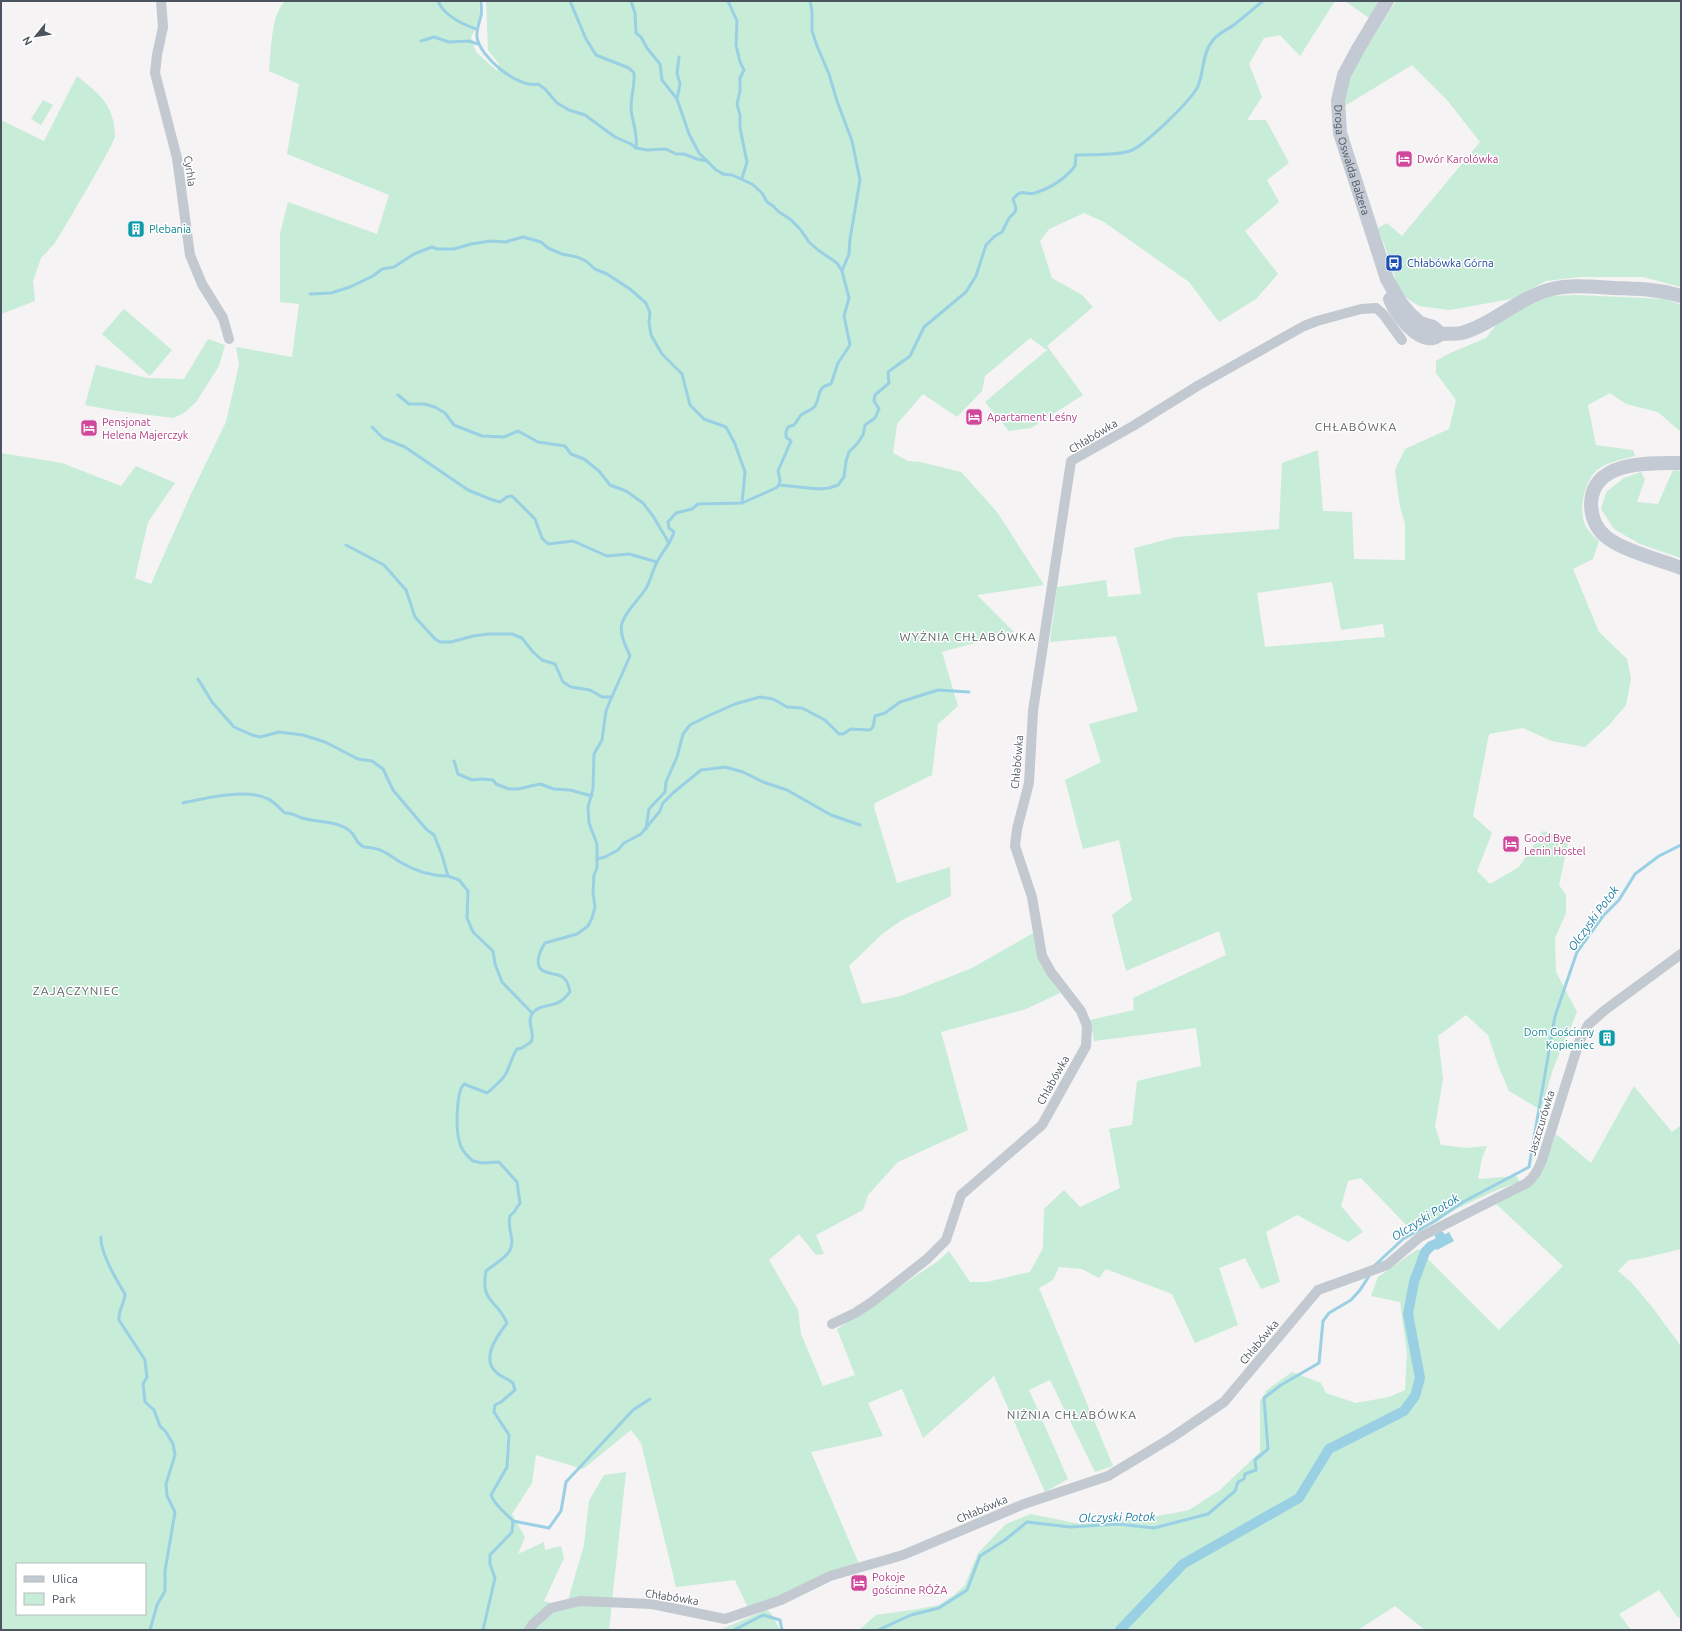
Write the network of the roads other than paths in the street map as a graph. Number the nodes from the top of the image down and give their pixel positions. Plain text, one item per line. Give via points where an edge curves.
1 (160, 1) edge
2 (1387, 1) edge
3 (1681, 296) edge
4 (229, 338) dead end
5 (1402, 340) dead end
6 (1681, 463) edge
7 (1681, 568) edge
8 (1681, 954) edge
9 (1387, 1265) joint
10 (832, 1324) dead end
11 (529, 1630) edge

1 - 4 street, Cyrhla via 163,27 155,73 177,158 190,255 202,284 223,318
2 - 3 street, Droga Oswalda Balzera via 1348,66 1338,105 1340,133 1392,303 1404,323 1424,336 1433,338 1441,334 1456,335 1467,332 1524,300 1546,291 1575,286 1666,292
5 - 10 street, Chłabówka via 1376,308 1361,309 1317,321 1210,379 1072,461 1033,711 1029,783 1015,846 1032,897 1042,956 1081,1011 1087,1026 1086,1046 1042,1125 961,1195 946,1240 928,1259 872,1302
6 - 7 street via 1614,470 1597,484 1591,504 1594,521 1608,539
8 - 9 street, Jaszczurówka via 1601,1013 1584,1031 1544,1154 1534,1177 1527,1183 1420,1237
9 - 11 street, Chłabówka via 1318,1290 1224,1402 1108,1476 1024,1504 903,1555 830,1576 781,1600 725,1619 652,1604 580,1602 552,1608

